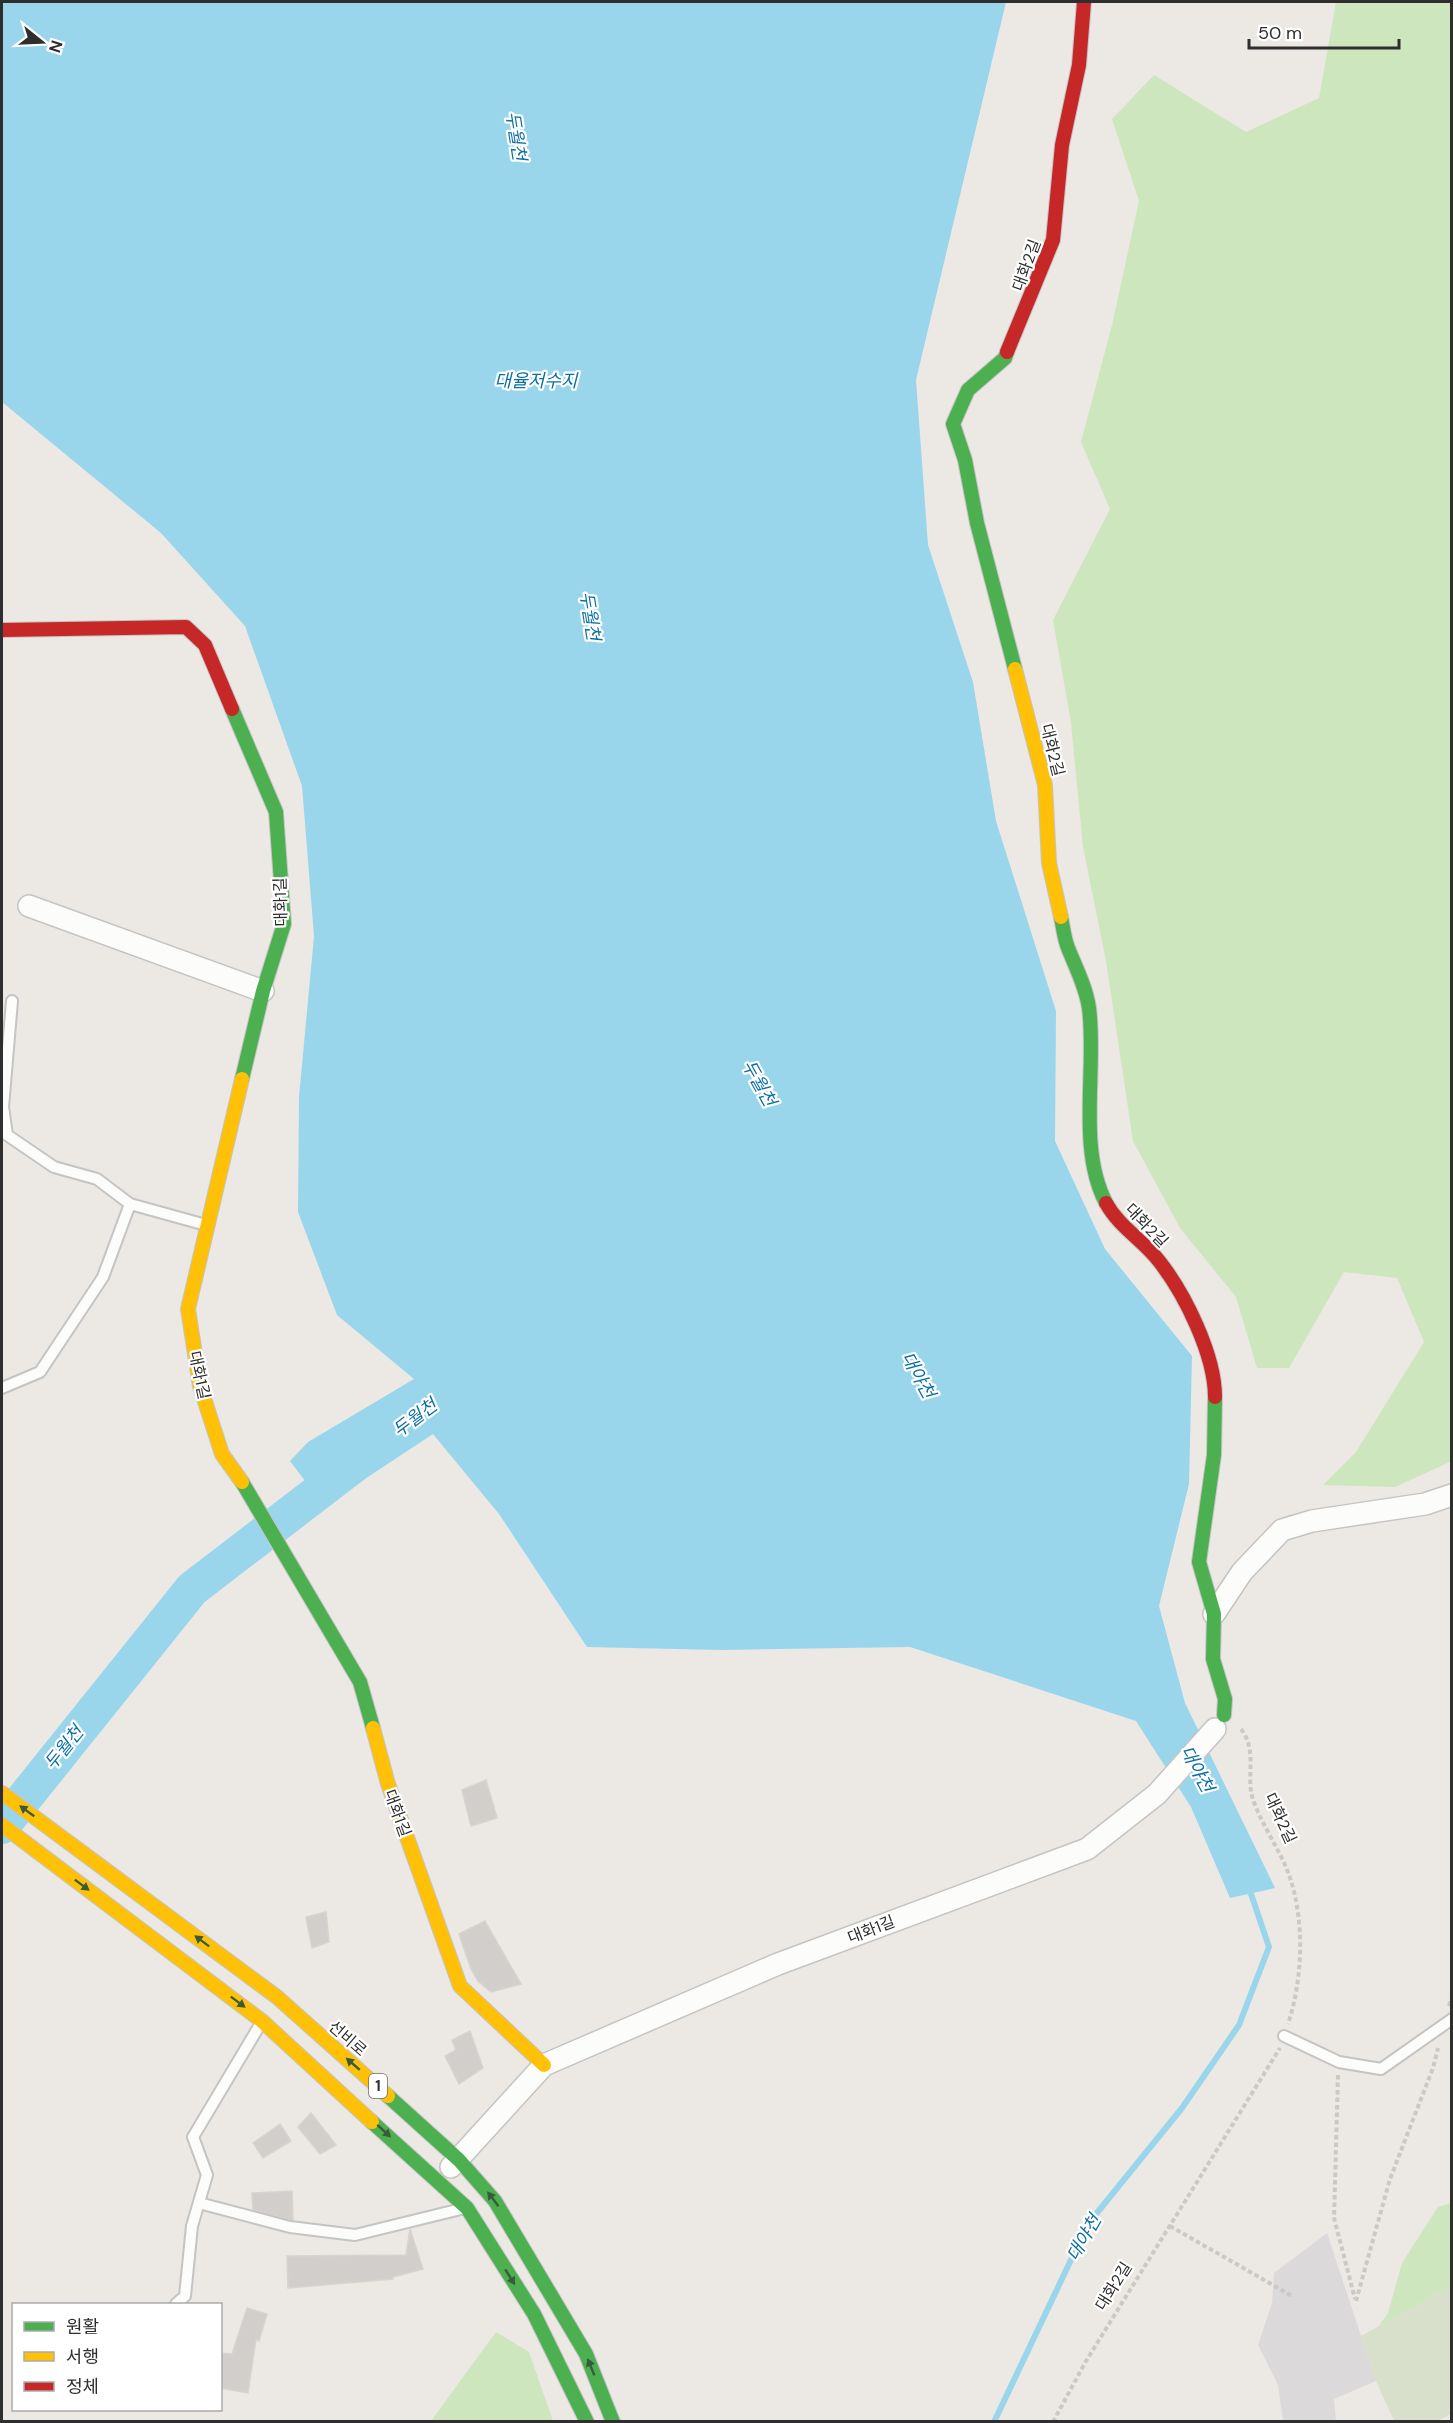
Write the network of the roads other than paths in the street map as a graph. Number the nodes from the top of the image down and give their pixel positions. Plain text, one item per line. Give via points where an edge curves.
1 (1084, 2) edge
2 (2, 630) edge
3 (29, 906) dead end
4 (263, 991) junction
5 (12, 1001) dead end
6 (130, 1204) junction
7 (209, 1226) junction
8 (2, 1388) edge
9 (1452, 1496) edge
10 (1214, 1614) junction
11 (1219, 1722) joint
12 (2, 1793) edge
13 (2, 1824) edge
14 (262, 2020) junction
15 (1448, 2022) edge
16 (1284, 2036) road end
17 (544, 2065) junction
18 (459, 2160) junction
19 (437, 2181) junction
20 (199, 2203) junction
21 (467, 2208) junction
22 (177, 2303) edge
23 (587, 2421) edge
24 (613, 2421) edge

1 - 10 street, 대화2길 via 1079,65 1062,145 1053,240 1005,357 968,390 953,424 1045,785 1049,863 1067,946 1089,1008 1096,1184 1114,1217 1159,1261 1209,1353 1215,1388 1214,1455 1199,1562
2 - 4 street, 대화1길 via 186,627 205,645 276,812 284,924
3 - 4 street
4 - 7 street, 대화1길
5 - 6 lane via 3,1107 6,1135 54,1167 97,1179
6 - 7 lane
6 - 8 lane via 103,1277 40,1372
7 - 17 street, 대화1길 via 188,1309 200,1386 222,1454 254,1498 360,1683 388,1784 460,1986
9 - 10 street via 1282,1530 1242,1572
10 - 11 street, 대화2길 via 1213,1659 1225,1699
11 - 17 street, 대화1길 via 1157,1794 1087,1849 778,1964
18 -> 12 street, 선비로 / 1 via 277,1997
13 -> 14 street, 1
14 -> 19 street, 1
14 - 20 lane via 193,2137 207,2175
15 - 16 lane via 1381,2069 1339,2062
17 - 18 street, 대화1길
18 - 19 street, 대화1길
24 -> 18 street, 선비로 / 1 via 586,2354 495,2200
19 - 21 street, 1
20 - 21 lane via 290,2227 355,2235
20 - 22 lane via 192,2226 184,2296
21 -> 23 street, 1 via 534,2314

